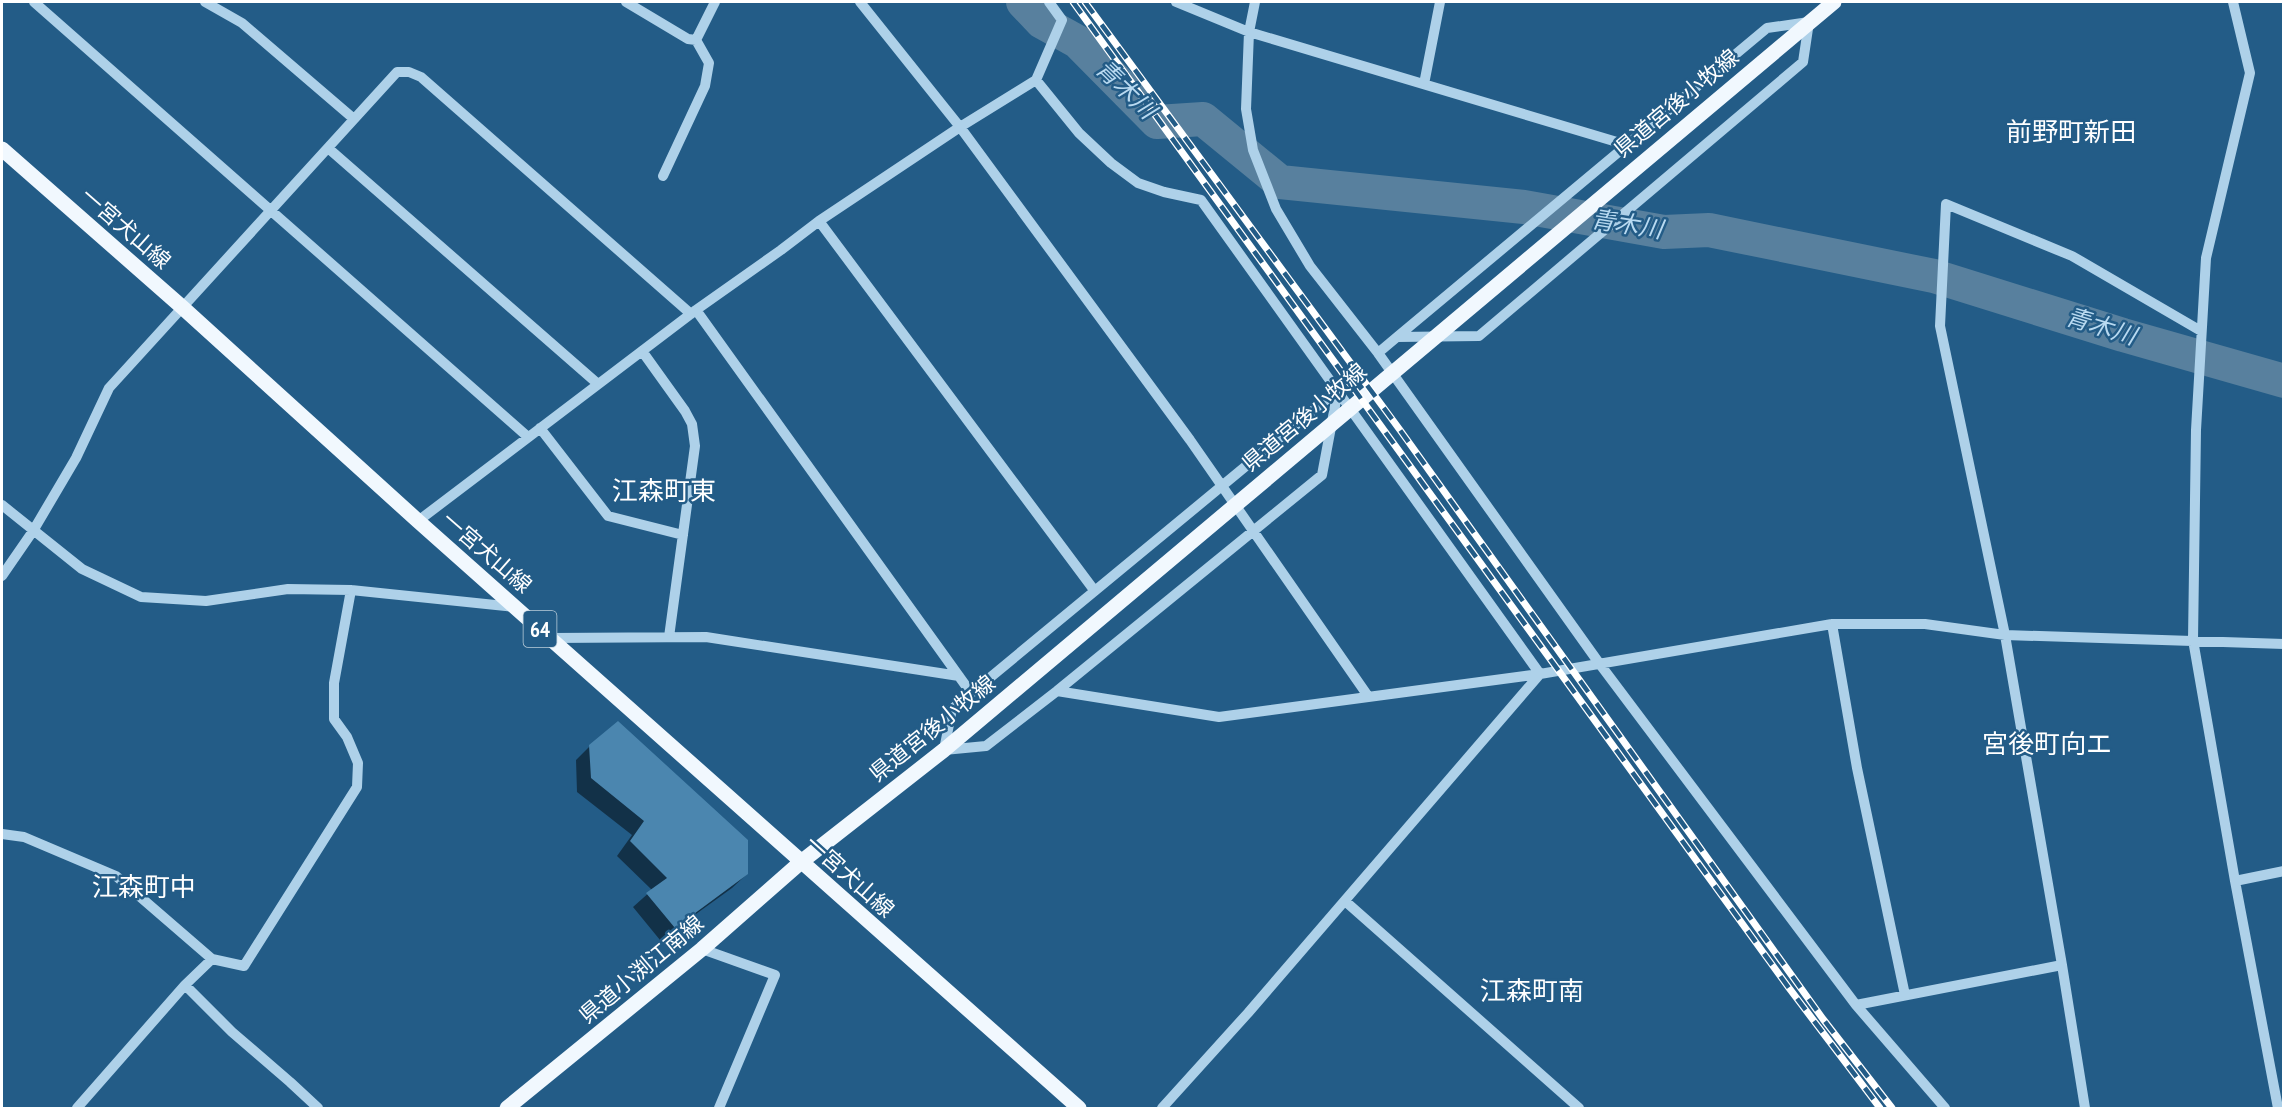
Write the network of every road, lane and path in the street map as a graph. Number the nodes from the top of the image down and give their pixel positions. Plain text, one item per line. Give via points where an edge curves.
1 (34, 2) edge
2 (205, 2) edge
3 (626, 2) edge
4 (715, 2) edge
5 (860, 2) edge
6 (1049, 2) edge
7 (1176, 2) edge
8 (1254, 2) edge
9 (1440, 2) edge
10 (1834, 2) edge
11 (2233, 2) edge
12 (1809, 22) junction
13 (1249, 32) junction
14 (696, 40) junction
15 (1036, 80) junction
16 (1424, 84) junction
17 (354, 119) junction
18 (960, 128) junction
19 (1627, 145) junction
20 (328, 148) junction
21 (2, 149) edge
22 (663, 176) dead end
23 (272, 209) junction
24 (819, 221) junction
25 (182, 307) junction
26 (693, 312) junction
27 (2201, 331) junction
28 (1397, 337) junction
29 (642, 351) junction
30 (1378, 353) junction
31 (598, 384) junction
32 (1338, 390) junction
33 (540, 428) junction
34 (528, 437) junction
35 (1221, 484) junction
36 (2, 505) edge
37 (417, 521) junction
38 (1252, 530) junction
39 (33, 531) junction
40 (683, 535) junction
41 (2, 576) edge
42 (351, 590) junction
43 (1094, 590) junction
44 (515, 607) junction
45 (1832, 624) junction
46 (2005, 635) junction
47 (669, 637) junction
48 (551, 638) junction
49 (2193, 640) junction
50 (2283, 644) edge
51 (1599, 663) junction
52 (1540, 674) junction
53 (959, 676) junction
54 (1058, 692) junction
55 (971, 693) junction
56 (1368, 696) junction
57 (944, 750) junction
58 (2, 834) edge
59 (801, 862) junction
60 (2283, 871) edge
61 (2235, 880) junction
62 (1345, 901) junction
63 (702, 949) junction
64 (212, 959) junction
65 (2062, 965) junction
66 (185, 985) junction
67 (1905, 995) junction
68 (1856, 1005) junction
69 (77, 1108) edge
70 (318, 1108) edge
71 (507, 1108) edge
72 (719, 1108) edge
73 (1079, 1108) edge
74 (1162, 1108) edge
75 (1579, 1108) edge
76 (1945, 1108) edge
77 (2085, 1108) edge
78 (2278, 1108) edge

1 - 23 street
2 - 17 street via 242,23
3 - 14 street
4 - 14 street
5 - 18 street
6 - 15 street via 1062,20
7 - 13 street
8 - 13 street
9 - 16 street
10 - 12 main road, 県道宮後小牧線
11 - 27 street via 2250,73 2206,258
12 - 19 street via 1767,28
12 - 28 street via 1803,62 1479,336
12 - 57 main road, 県道宮後小牧線
13 - 16 street
13 - 30 street via 1246,109 1253,150 1276,209 1310,266
14 - 22 street via 709,63 705,86
15 - 18 street
15 - 32 street via 1079,133 1138,183 1201,200
16 - 19 street
17 - 20 street
17 - 26 street via 397,72 421,77
18 - 24 street
18 - 35 street
19 - 28 street
20 - 23 street
20 - 31 street
21 - 25 main road, 一宮犬山線 / 64
23 - 25 street
23 - 34 street
24 - 26 street
24 - 43 street
25 - 37 main road, 一宮犬山線 / 64
25 - 39 street via 109,388 76,458
26 - 29 street
26 - 53 street
27 - 46 street via 2072,256 1946,204 1940,326
27 - 49 street
28 - 30 street
29 - 31 street
29 - 40 street via 692,424 695,446
30 - 51 street
31 - 33 street
32 - 35 street
32 - 38 street via 1322,475
32 - 52 street
33 - 34 street
33 - 40 street via 608,516
34 - 37 street
35 - 38 street
35 - 43 street
36 - 39 street
37 - 44 main road, 一宮犬山線 / 64
38 - 54 street
38 - 56 street
39 - 41 street
39 - 42 street via 82,569 141,597 206,601 288,589
40 - 47 street
42 - 44 street
42 - 64 street via 334,683 334,718 358,763 357,787 244,966
43 - 55 street
44 - 48 main road, 一宮犬山線 / 64
45 - 46 street via 1926,624
45 - 51 street
45 - 67 street via 1857,768
46 - 49 street
46 - 65 street
47 - 48 street
47 - 53 street via 706,637 766,645
48 - 59 main road, 一宮犬山線 / 64
49 - 50 street
49 - 61 street
51 - 52 street
51 - 68 street
52 - 56 street
52 - 62 street
53 - 55 street
54 - 56 street via 1220,717
54 - 57 street via 986,746
55 - 57 street via 952,709
57 - 59 main road, 県道宮後小牧線
58 - 64 street via 24,837 116,876
59 - 63 main road, 県道小渕江南線
59 - 73 main road, 一宮犬山線 / 64
60 - 61 street
61 - 78 street
62 - 74 street
62 - 75 street
63 - 71 main road, 県道小渕江南線
63 - 72 street via 775,975
64 - 66 street
65 - 67 street
65 - 77 street
66 - 69 street
66 - 70 street
67 - 68 street
68 - 76 street

